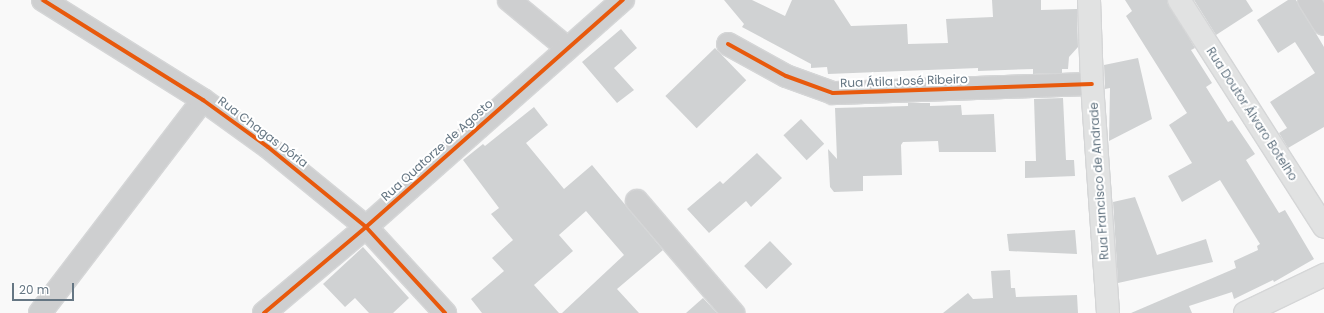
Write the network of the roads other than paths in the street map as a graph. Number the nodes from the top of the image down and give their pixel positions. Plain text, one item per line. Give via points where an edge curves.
1 (43, 0) edge
2 (508, 0) edge
3 (623, 0) edge
4 (1089, 0) edge
5 (1179, 0) edge
6 (1309, 0) edge
7 (1324, 24) edge
8 (728, 44) dead end
9 (567, 48) junction
10 (1092, 84) junction
11 (203, 100) junction
12 (637, 201) dead end
13 (366, 227) junction
14 (1324, 227) edge
15 (1324, 275) edge
16 (40, 313) edge
17 (264, 313) edge
18 (445, 313) edge
19 (734, 313) edge
20 (1108, 313) edge
21 (1245, 313) edge

1 - 11 street, Rua Chagas Dória
2 - 9 street
3 - 9 street, Rua Quatorze de Agosto
4 - 10 main road, Rua Francisco de Andrade
5 - 14 main road, Rua Doutor Álvaro Botelho
6 - 7 street
8 - 10 street, Rua Átila José Ribeiro via 786,76 833,93
9 - 13 street, Rua Quatorze de Agosto
10 - 20 main road, Rua Francisco de Andrade
11 - 13 street, Rua Chagas Dória via 268,147
11 - 16 street
12 - 19 street
13 - 17 street, Rua Quatorze de Agosto
13 - 18 street, Rua Chagas Dória
15 - 21 main road

